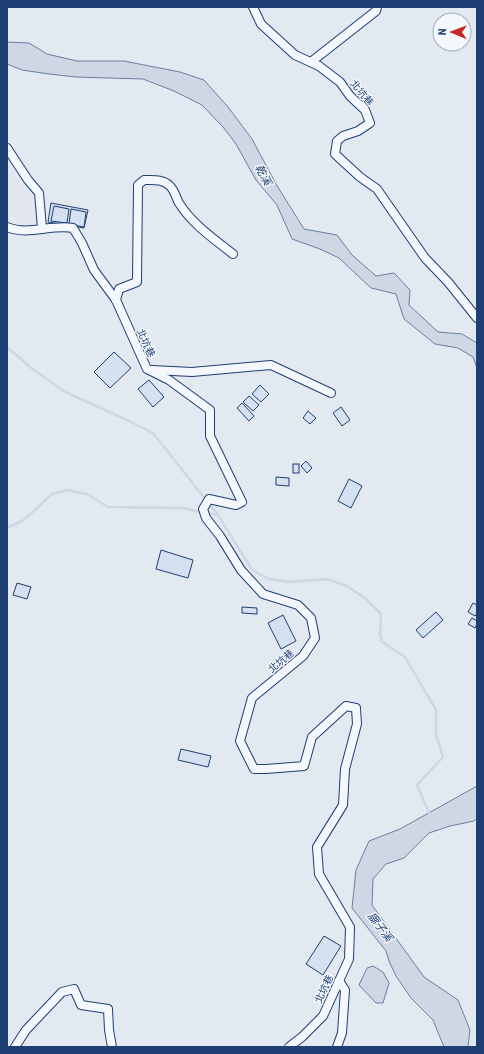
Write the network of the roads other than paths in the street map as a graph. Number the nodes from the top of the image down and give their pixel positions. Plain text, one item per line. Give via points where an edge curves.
1 (253, 7) edge
2 (376, 7) edge
3 (311, 62) junction
4 (7, 148) edge
5 (7, 227) edge
6 (42, 228) junction
7 (233, 254) dead end
8 (116, 300) junction
9 (477, 318) edge
10 (147, 369) junction
11 (331, 393) dead end
12 (339, 981) junction
13 (15, 1047) edge
14 (112, 1047) edge
15 (289, 1047) edge
16 (337, 1047) edge

1 - 3 street, 北坑巷 via 261,24 295,55
2 - 3 street via 376,11
3 - 9 street, 北坑巷 via 340,82 365,110 370,122 337,141 335,154 377,189 425,258
4 - 6 street via 39,193
5 - 6 street, 北坑巷 via 13,230
6 - 8 street, 北坑巷 via 73,228 94,270
7 - 8 street via 194,220 179,203 171,187 160,180 144,180 138,185 137,282 120,289
8 - 10 street, 北坑巷
10 - 11 street via 192,372 271,365
10 - 12 street, 北坑巷 via 170,380 210,410 210,436 242,502 236,505 209,498 203,509 206,518 241,570 263,594 298,605 311,618 315,638 303,656 252,698 240,741 254,769 304,766 312,737 346,706 356,708 357,724 345,770 343,805 317,846 320,874 350,927 349,959
12 - 15 street, 北坑巷 via 323,1016
12 - 16 street via 346,990 342,1033
13 - 14 street via 26,1030 62,992 74,989 81,1005 108,1009 108,1030

